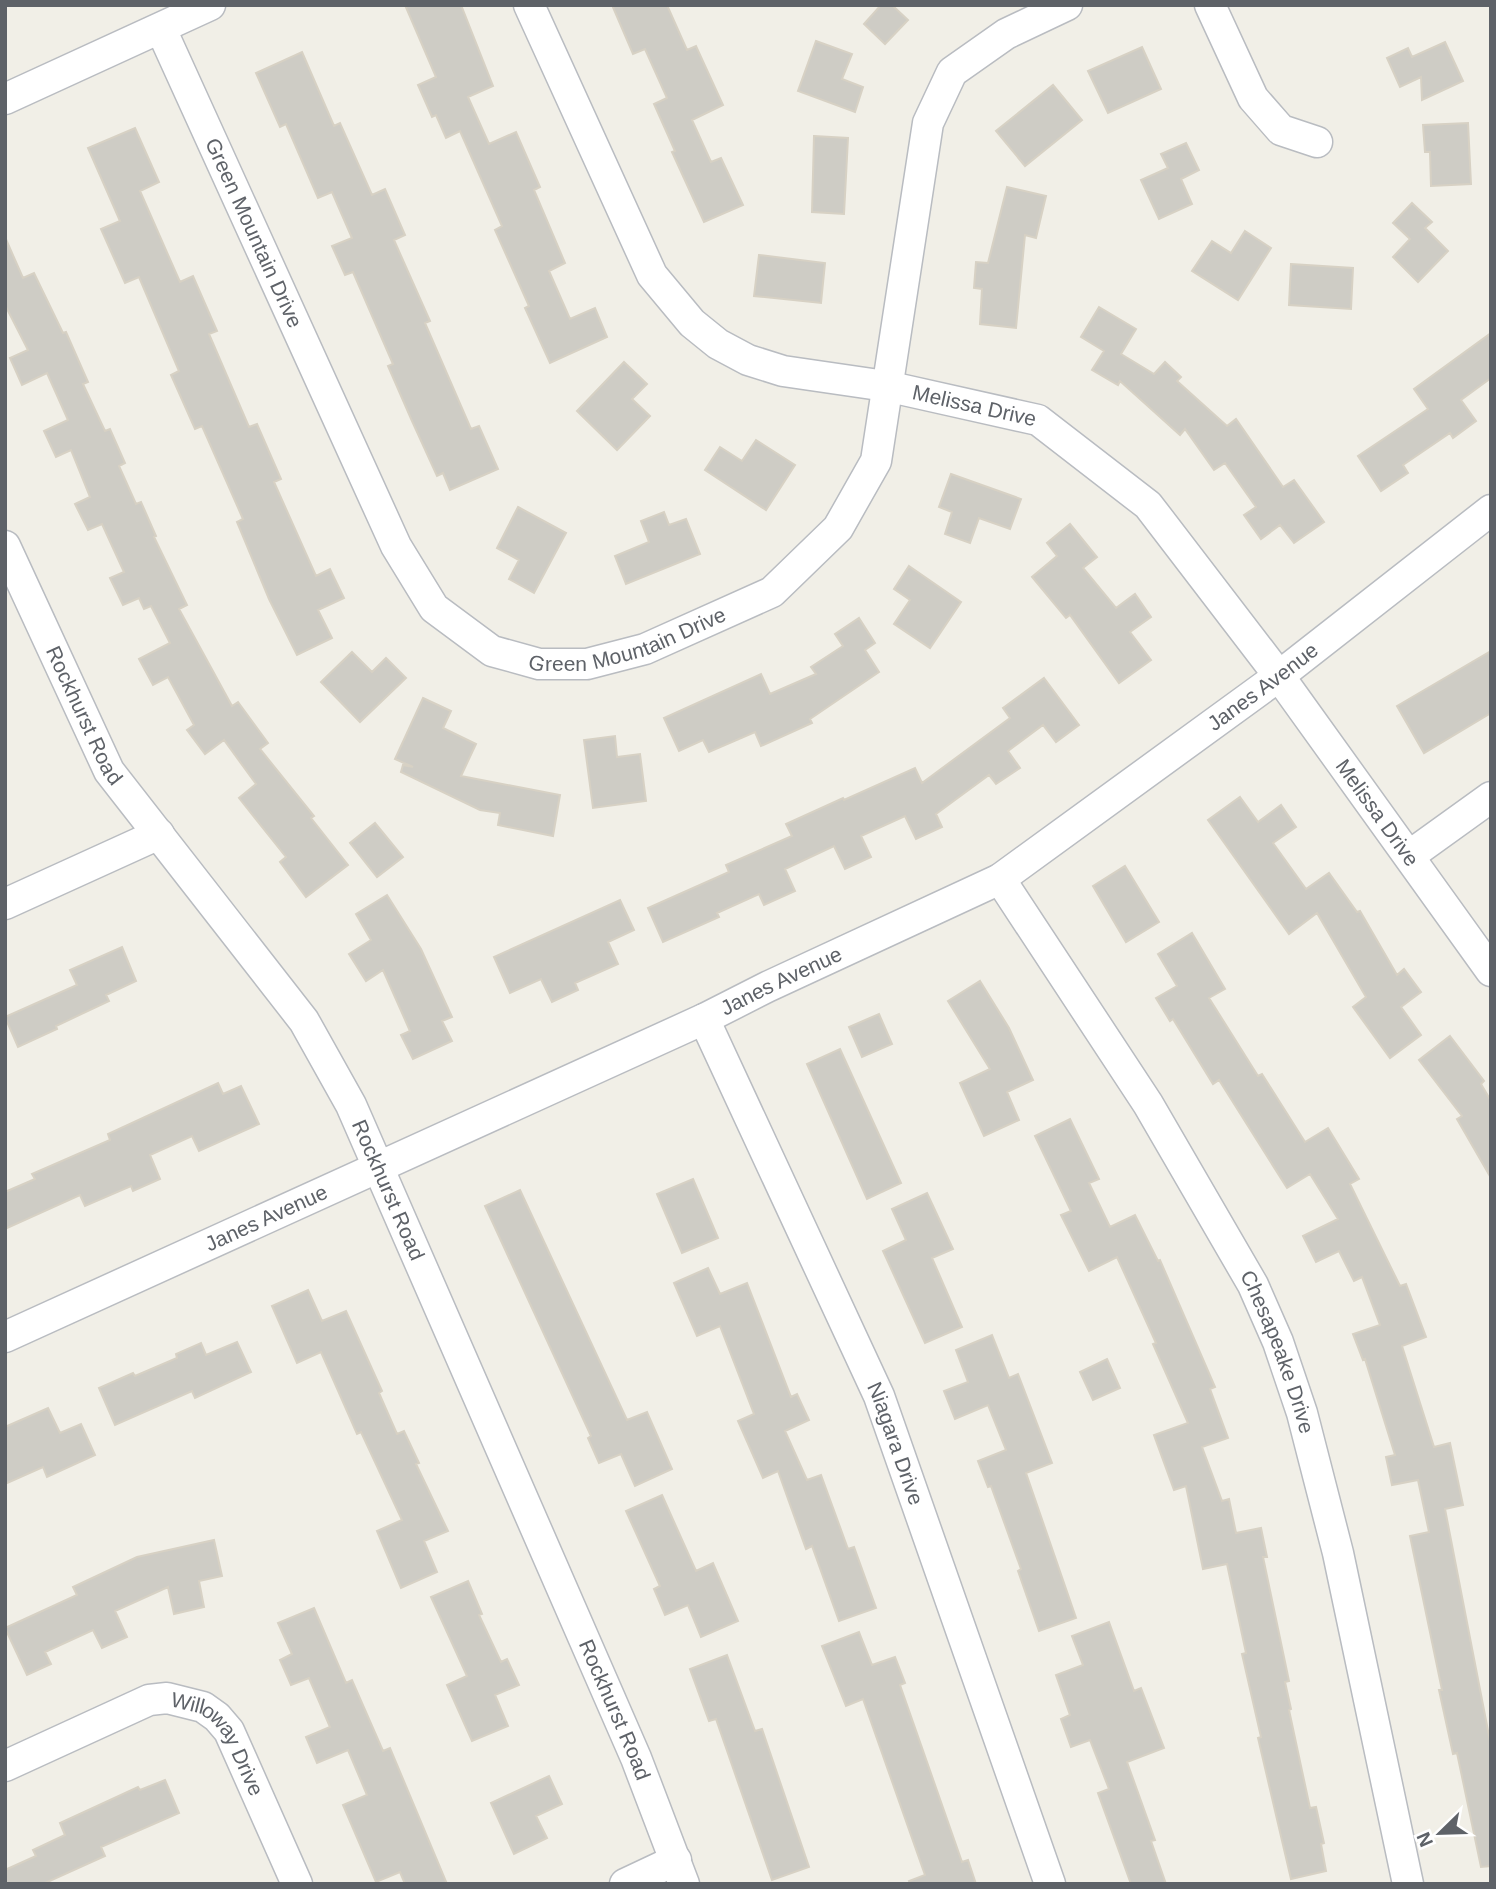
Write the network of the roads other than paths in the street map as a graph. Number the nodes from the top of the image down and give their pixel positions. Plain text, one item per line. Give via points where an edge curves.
1 (210, 5) edge
2 (529, 5) edge
3 (1067, 5) edge
4 (1210, 5) edge
5 (161, 29) junction
6 (5, 99) edge
7 (1317, 142) dead end
8 (887, 386) junction
9 (1491, 510) edge
10 (5, 546) edge
11 (1279, 676) junction
12 (1491, 797) edge
13 (159, 834) junction
14 (1409, 856) junction
15 (1000, 880) junction
16 (5, 904) edge
17 (1491, 971) edge
18 (704, 1019) junction
19 (378, 1167) junction
20 (5, 1337) edge
21 (5, 1766) edge
22 (680, 1872) edge
23 (297, 1884) edge
24 (625, 1884) edge
25 (1050, 1884) edge
26 (1408, 1884) edge

1 - 5 street
2 - 8 street, Melissa Drive via 652,275 692,323 748,360 782,371
3 - 8 street, Green Mountain Drive via 1006,34 952,72 928,122
4 - 7 street via 1253,98 1281,130
5 - 6 street
5 - 8 street, Green Mountain Drive via 396,546 434,608 492,651 539,664 587,664 645,649 772,592 838,528 876,461
8 - 11 street, Melissa Drive via 1038,420 1148,505
9 - 11 street, Janes Avenue
10 - 13 street, Rockhurst Road via 109,771
11 - 14 street, Melissa Drive
11 - 15 street, Janes Avenue
12 - 14 street
13 - 16 street
13 - 19 street, Rockhurst Road via 304,1021 351,1105
14 - 17 street, Melissa Drive
15 - 18 street, Janes Avenue
15 - 26 street, Chesapeake Drive via 1148,1104 1254,1285 1278,1342 1302,1413 1338,1553
18 - 19 street, Janes Avenue
18 - 25 street, Niagara Drive via 879,1396
19 - 20 street, Janes Avenue
19 - 22 street, Rockhurst Road via 636,1758
21 - 23 street, Willoway Drive via 149,1700 167,1698 203,1707 217,1717 236,1745
22 - 24 street

